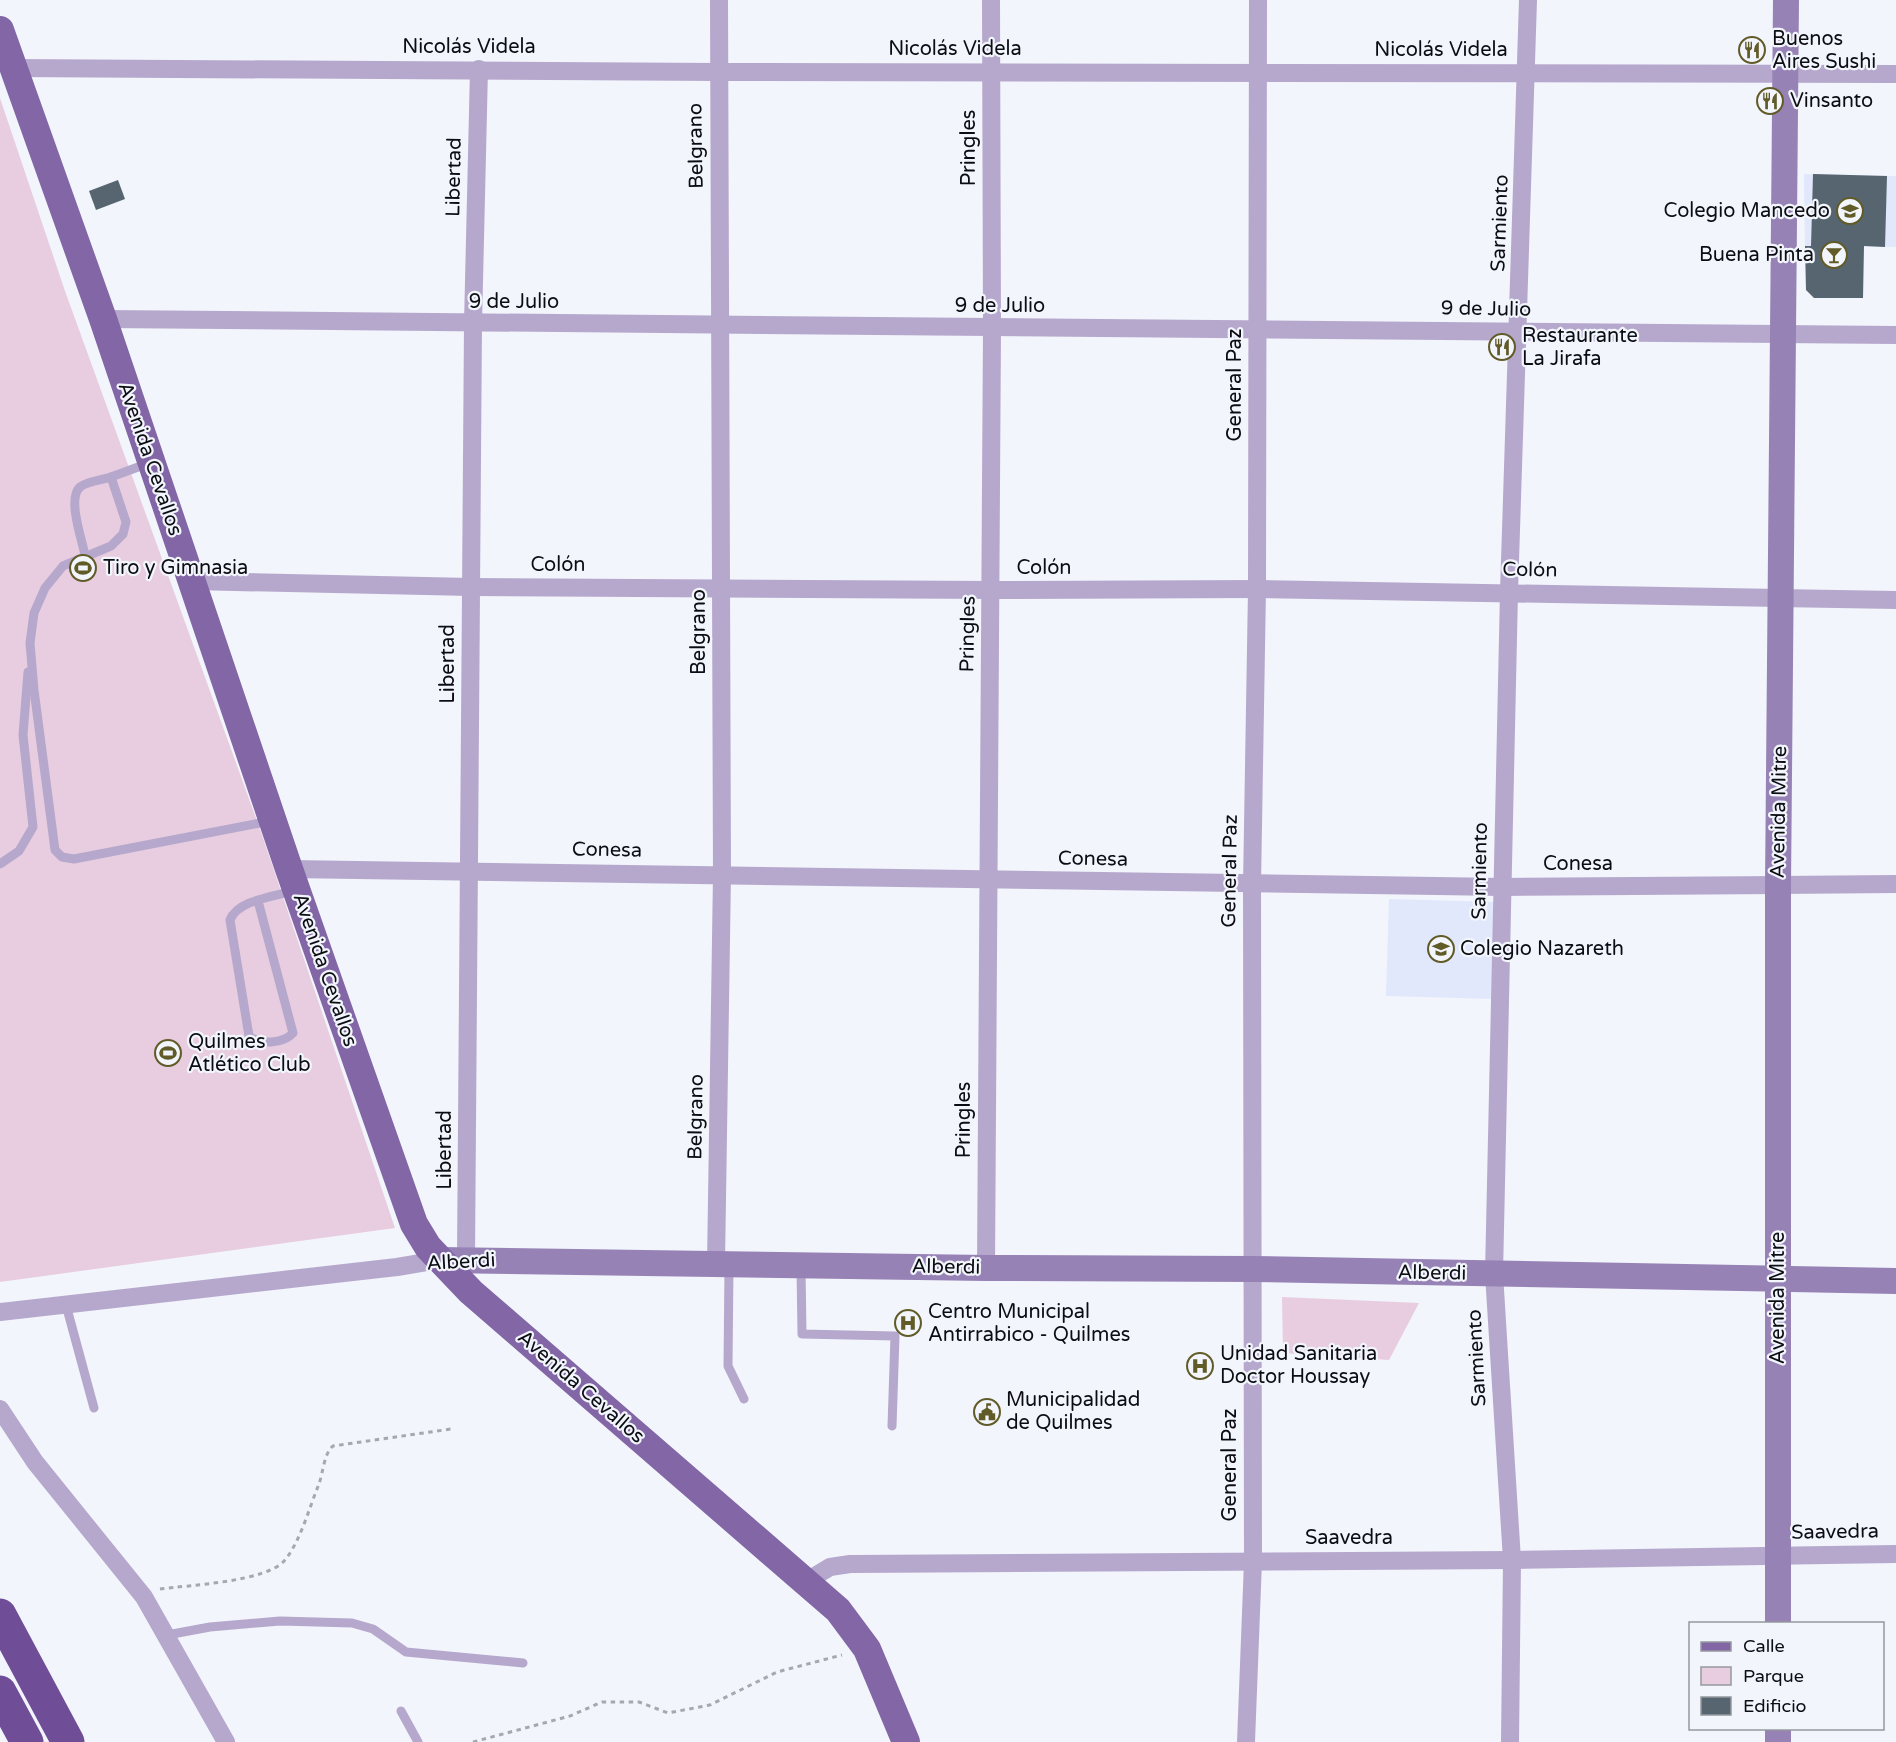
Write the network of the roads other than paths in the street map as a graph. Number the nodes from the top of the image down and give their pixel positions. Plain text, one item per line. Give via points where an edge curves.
1 (719, 0) edge
2 (991, 0) edge
3 (1257, 0) edge
4 (1528, 0) edge
5 (1786, 0) edge
6 (0, 30) edge
7 (14, 68) junction
8 (479, 69) junction
9 (991, 71) junction
10 (718, 72) junction
11 (1527, 72) junction
12 (1257, 74) junction
13 (1785, 74) junction
14 (1896, 74) edge
15 (103, 319) junction
16 (473, 324) junction
17 (720, 326) junction
18 (1258, 328) junction
19 (992, 329) junction
20 (1518, 333) junction
21 (1785, 334) junction
22 (1896, 335) edge
23 (152, 462) junction
24 (111, 477) junction
25 (85, 555) junction
26 (192, 581) junction
27 (471, 587) junction
28 (722, 587) junction
29 (1257, 589) junction
30 (991, 590) junction
31 (1509, 592) junction
32 (1782, 599) junction
33 (1896, 600) edge
34 (30, 643) junction
35 (273, 821) junction
36 (0, 864) edge
37 (470, 870) junction
38 (722, 874) junction
39 (293, 879) junction
40 (988, 880) junction
41 (1896, 884) edge
42 (1252, 885) junction
43 (1778, 885) junction
44 (1502, 887) junction
45 (258, 901) junction
46 (453, 1259) junction
47 (722, 1264) junction
48 (801, 1264) junction
49 (986, 1268) junction
50 (1252, 1269) junction
51 (1494, 1274) junction
52 (1778, 1281) junction
53 (1896, 1281) edge
54 (66, 1305) junction
55 (0, 1312) edge
56 (744, 1399) dead end
57 (94, 1408) dead end
58 (0, 1410) edge
59 (892, 1426) dead end
60 (1896, 1554) edge
61 (1778, 1555) junction
62 (1512, 1560) junction
63 (1253, 1561) junction
64 (807, 1581) junction
65 (0, 1615) edge
66 (1778, 1622) edge
67 (167, 1635) junction
68 (523, 1663) dead end
69 (0, 1692) edge
70 (401, 1711) dead end
71 (27, 1742) edge
72 (68, 1742) edge
73 (226, 1742) edge
74 (418, 1742) edge
75 (906, 1742) edge
76 (1246, 1742) edge
77 (1510, 1742) edge

1 - 10 street, Belgrano
2 - 9 street, Pringles
3 - 12 street, General Paz
4 - 11 street, Sarmiento
5 - 13 main road, Avenida Mitre
6 - 7 main road, Avenida Cevallos
7 - 8 street, Nicolás Videla
7 - 15 main road, Avenida Cevallos
8 - 10 street, Nicolás Videla
8 - 16 street, Libertad
9 - 10 street, Nicolás Videla
9 - 12 street, Nicolás Videla
9 - 19 street, Pringles
10 - 17 street, Belgrano
11 - 12 street, Nicolás Videla
11 - 13 street, Nicolás Videla
11 - 20 street, Sarmiento
12 - 18 street, General Paz
13 - 14 street, Nicolás Videla
13 - 21 main road, Avenida Mitre
15 - 16 street, 9 de Julio
15 - 23 main road, Avenida Cevallos
16 - 17 street, 9 de Julio
16 - 27 street, Libertad
17 - 19 street, 9 de Julio
17 - 28 street, Belgrano
18 - 19 street, 9 de Julio
18 - 20 street, 9 de Julio
18 - 29 street, General Paz
19 - 30 street, Pringles
20 - 21 street, 9 de Julio
20 - 31 street, Sarmiento
21 - 22 street, 9 de Julio
21 - 32 main road, Avenida Mitre
23 - 24 lane
23 - 26 main road, Avenida Cevallos
24 - 25 lane via 82,485 75,492
24 - 25 lane via 126,522 123,534 111,546
25 - 34 lane via 63,566 45,588 34,612
26 - 27 street, Colón
26 - 35 main road, Avenida Cevallos
27 - 28 street, Colón
27 - 37 street, Libertad
28 - 30 street, Colón
28 - 38 street, Belgrano
29 - 30 street, Colón
29 - 31 street, Colón
29 - 42 street, General Paz
30 - 40 street, Pringles
31 - 32 street, Colón
31 - 44 street, Sarmiento
32 - 33 street, Colón
32 - 43 main road, Avenida Mitre
34 - 35 lane via 56,850 62,857 74,859
34 - 36 lane via 23,735 33,827 19,851
35 - 39 main road, Avenida Cevallos
37 - 38 street, Conesa
37 - 39 street, Conesa
37 - 46 street, Libertad
38 - 40 street, Conesa
38 - 47 street, Belgrano
39 - 45 lane
39 - 46 main road, Avenida Cevallos via 414,1224
40 - 42 street, Conesa
40 - 49 street, Pringles
41 - 43 street, Conesa
42 - 44 street, Conesa
42 - 50 street, General Paz
43 - 44 street, Conesa
43 - 52 main road, Avenida Mitre
44 - 51 street, Sarmiento
45 - 45 lane via 236,911 230,920 249,1036 262,1042 287,1039 293,1033
46 - 47 main road, Alberdi
46 - 54 street, Alberdi
46 - 64 main road, Avenida Cevallos via 471,1292
47 - 48 main road, Alberdi
47 - 56 lane via 728,1366
48 - 49 main road, Alberdi
48 - 59 lane via 802,1334 895,1336
49 - 50 main road, Alberdi
50 - 51 main road, Alberdi
50 - 63 street, General Paz
51 - 52 main road, Alberdi
51 - 62 street, Sarmiento
52 - 53 main road, Alberdi
52 - 61 main road, Avenida Mitre
54 - 55 street, Alberdi
54 - 57 lane
58 - 67 street via 35,1462 141,1594
60 - 61 street, Saavedra
61 - 62 street, Saavedra
61 - 66 main road, Avenida Mitre
62 - 63 street, Saavedra
62 - 77 street, Sarmiento
63 - 64 street, Saavedra via 850,1564 830,1567
63 - 76 street, General Paz
64 - 75 main road, Avenida Cevallos via 838,1610 867,1649
65 - 72 highway
67 - 68 lane via 280,1621 352,1623 373,1629 406,1652
67 - 73 street
69 - 71 highway
70 - 74 lane

